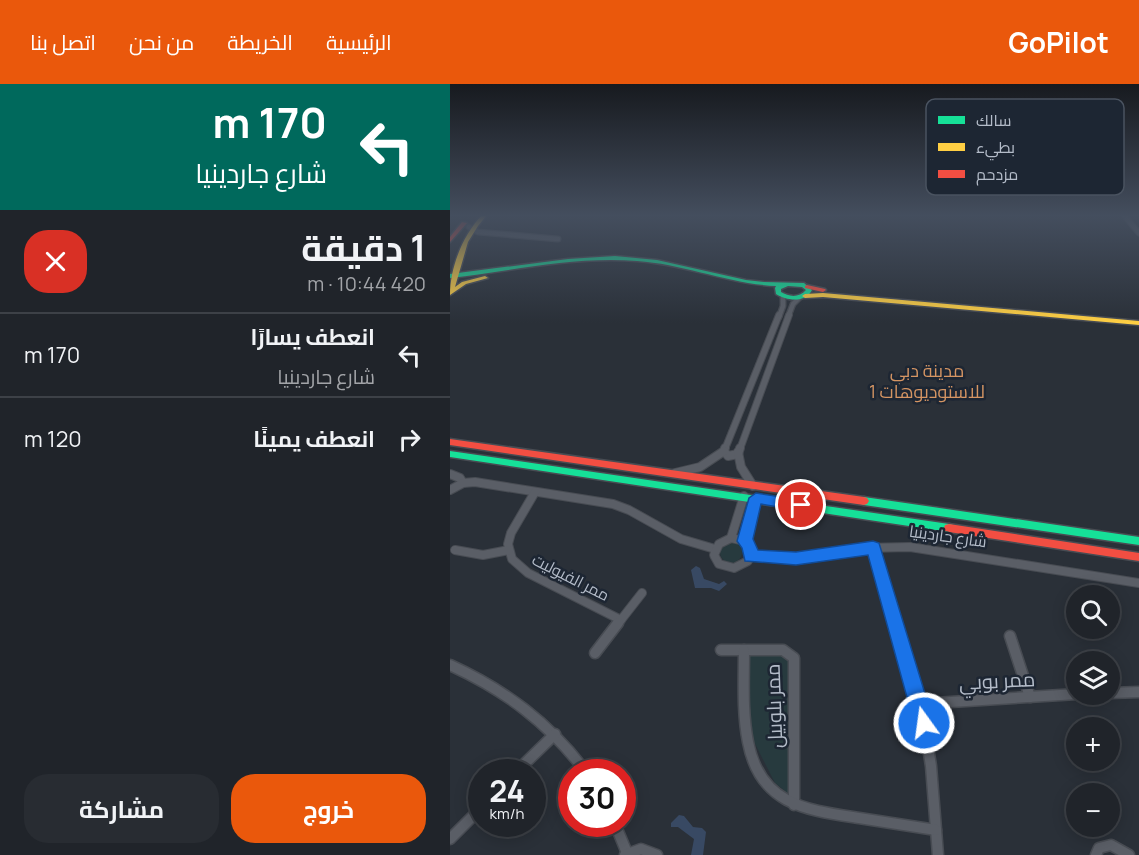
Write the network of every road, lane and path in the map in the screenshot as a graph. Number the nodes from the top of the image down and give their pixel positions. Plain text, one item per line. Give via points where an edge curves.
1 (456, 251) edge
2 (458, 261) junction
3 (489, 275) junction
4 (453, 278) edge
5 (781, 292) junction
6 (450, 293) edge
7 (803, 294) junction
8 (1139, 318) edge
9 (1139, 323) edge
10 (450, 442) edge
11 (724, 451) junction
12 (738, 452) junction
13 (450, 454) edge
14 (669, 473) junction
15 (450, 474) edge
16 (464, 483) junction
17 (753, 486) junction
18 (450, 490) edge
19 (535, 492) junction
20 (744, 496) junction
21 (756, 498) junction
22 (731, 538) junction
23 (744, 541) junction
24 (1139, 541) edge
25 (873, 547) junction
26 (715, 549) junction
27 (454, 550) dead end
28 (509, 550) junction
29 (751, 556) junction
30 (1139, 557) edge
31 (1139, 583) edge
32 (642, 593) dead end
33 (621, 620) junction
34 (1010, 636) dead end
35 (721, 650) dead end
36 (744, 650) junction
37 (595, 653) dead end
38 (450, 665) edge
39 (1139, 692) edge
40 (1120, 693) edge
41 (1066, 695) edge
42 (1030, 697) junction
43 (919, 704) junction
44 (555, 734) junction
45 (529, 759) edge
46 (575, 759) edge
47 (794, 805) junction
48 (468, 821) edge
49 (936, 830) junction
50 (620, 837) edge
51 (450, 839) edge
52 (626, 854) edge
53 (657, 855) edge
54 (938, 855) edge
55 (1096, 855) edge
56 (1129, 855) edge

1 - 2 street
2 - 3 street via 467,270
2 - 4 street
3 - 4 street
3 - 5 street via 580,260 635,259
3 - 6 street via 464,283
4 - 6 street
5 - 7 street
5 - 7 street via 796,283
5 - 11 street via 783,306
7 - 8 street
7 - 9 street
7 - 12 street via 793,304
10 - 14 street
11 - 12 street via 730,457
11 - 14 street via 700,467
12 - 17 street via 741,467
13 - 20 street
14 - 17 street
15 - 16 street
16 - 18 street
16 - 19 street
17 - 24 street
19 - 26 street via 619,505 681,539
19 - 28 street via 511,533
20 - 21 street
20 - 22 street
21 - 23 street
21 - 30 street
22 - 23 street
22 - 26 street
23 - 29 street
25 - 29 street, شارع جاردينيا via 796,559
25 - 31 street, شارع جاردينيا via 923,548
25 - 43 street
26 - 29 street, شارع جاردينيا via 715,560 724,567 743,566
27 - 28 street via 483,555
28 - 33 street, ممر الفيوليت via 522,569
32 - 33 street, ممر الفيوليت
33 - 37 street, ممر الفيوليت
34 - 42 street
35 - 36 street, ممر بلوبيل
36 - 47 street, ممر بلوبيل via 745,734 749,754 765,783
36 - 47 street, ممر بلوبيل via 783,650 794,658
38 - 44 street via 505,692
39 - 40 street
41 - 42 street, ممر بوبي
42 - 43 street, ممر بوبي
43 - 49 street via 931,766
44 - 45 street
44 - 46 street
47 - 49 street, ممر بلوبيل
48 - 51 street
49 - 54 street
50 - 52 street
52 - 53 street via 644,848
55 - 56 street via 1099,848 1108,844

